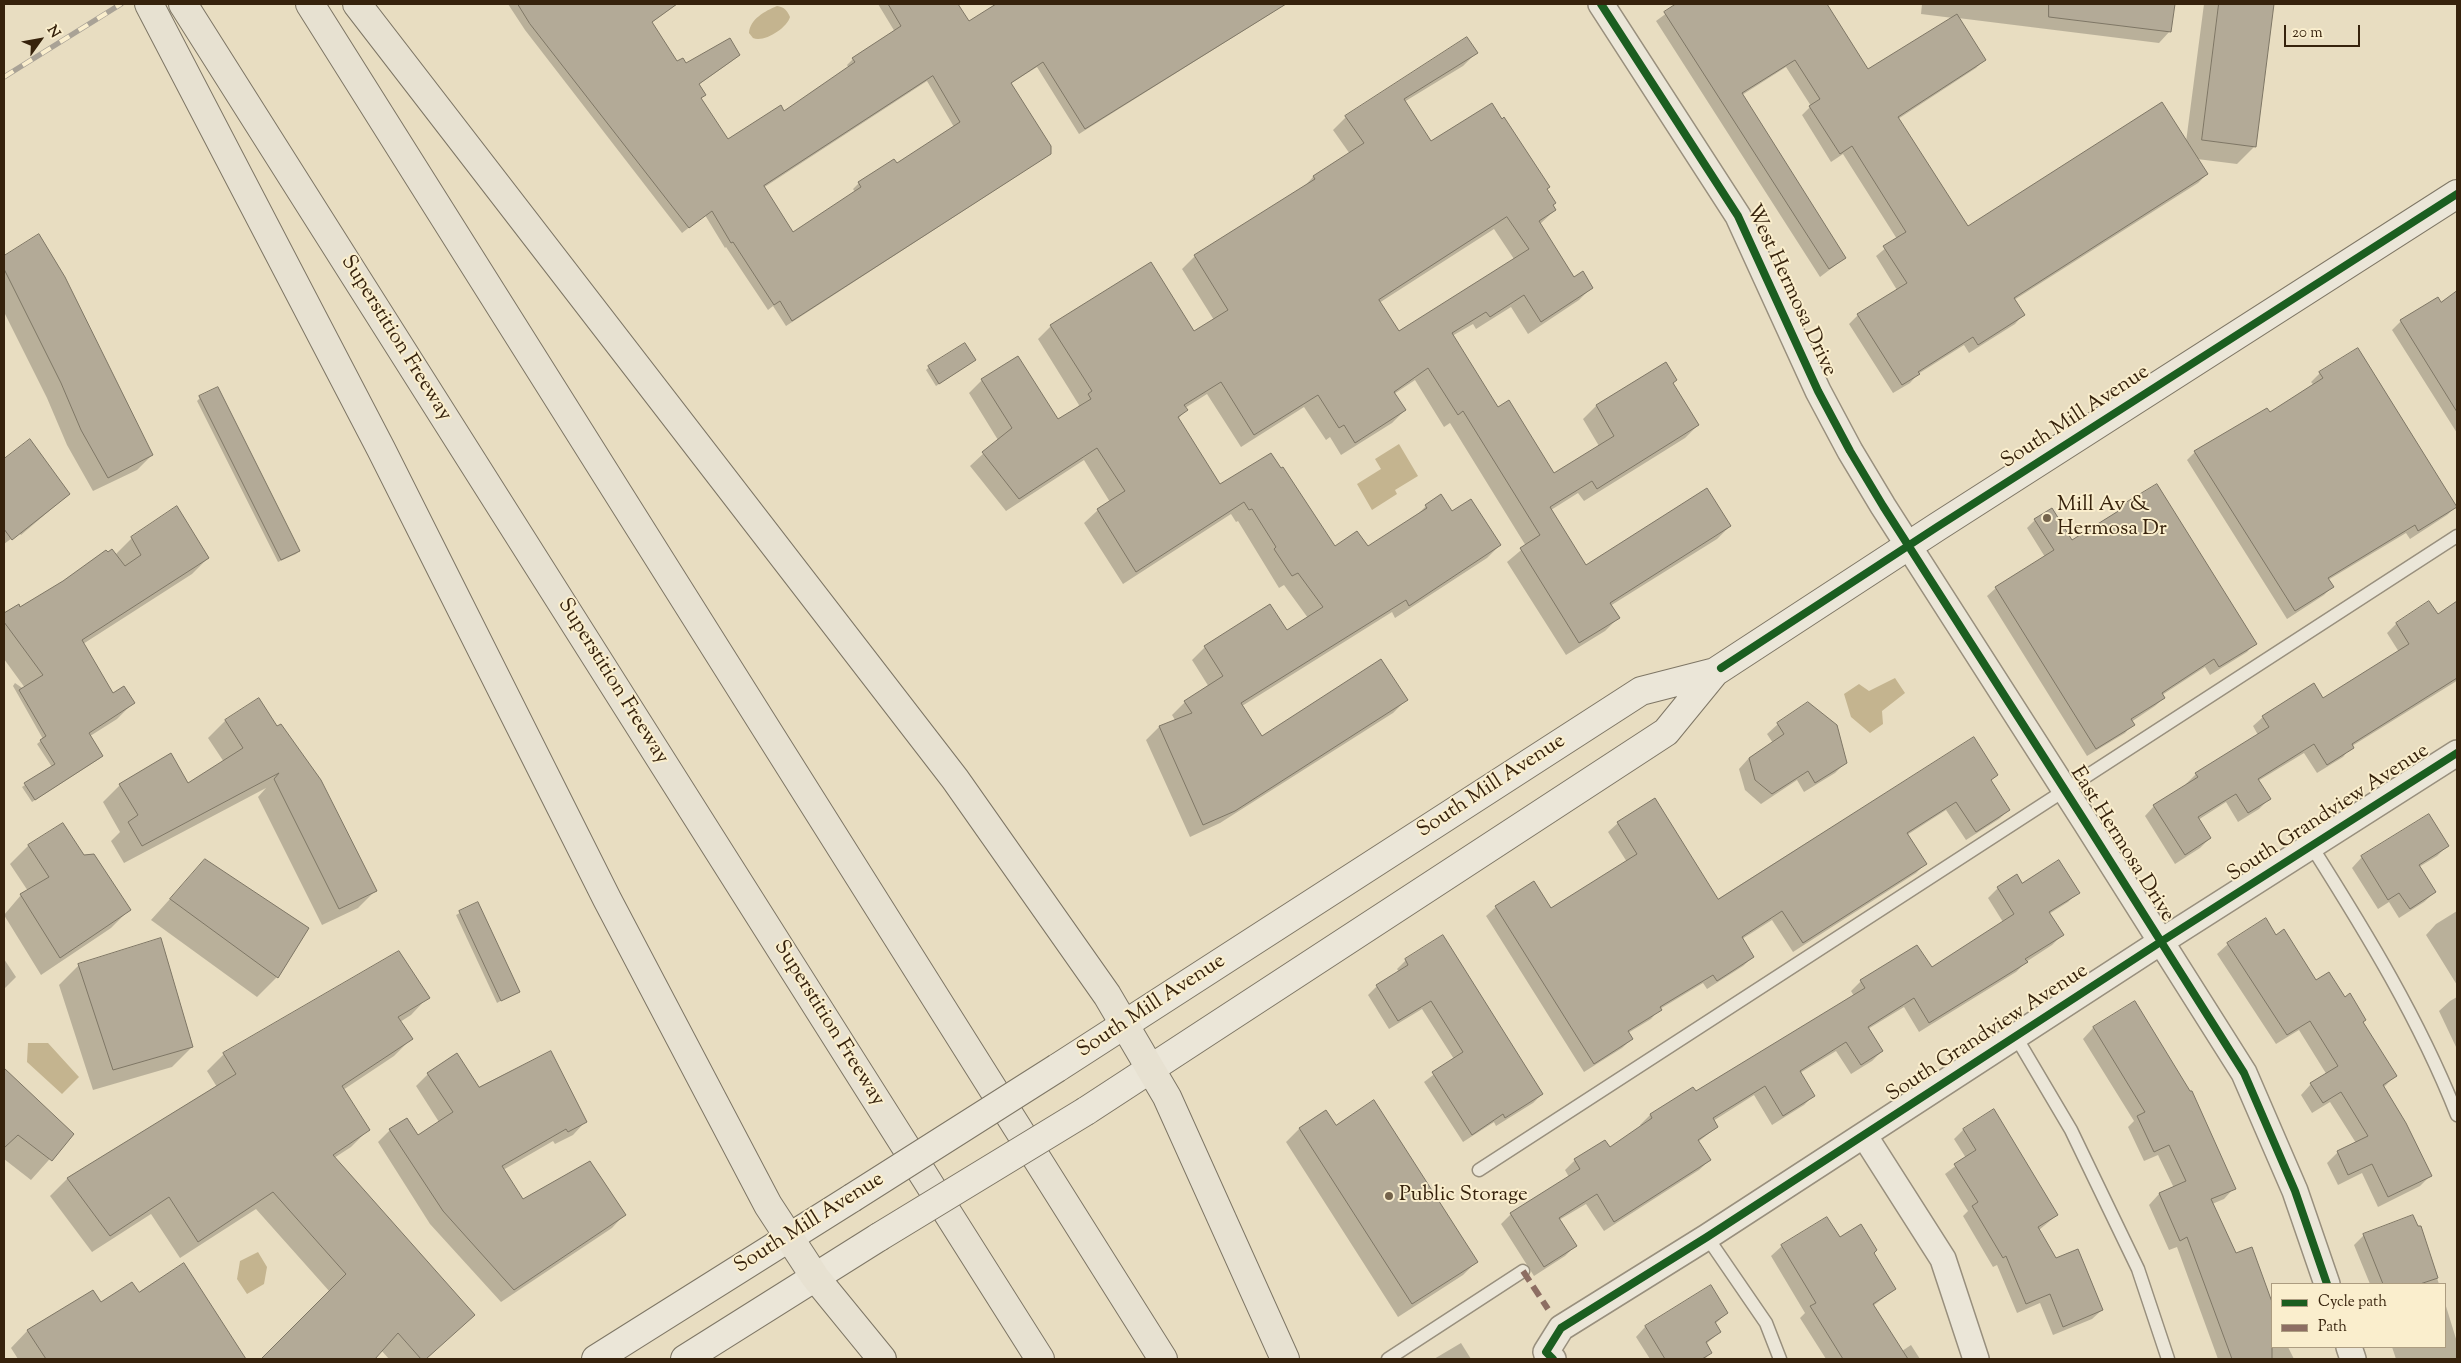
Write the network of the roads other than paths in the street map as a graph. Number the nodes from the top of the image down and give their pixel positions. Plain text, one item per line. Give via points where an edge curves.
1 (149, 4) edge
2 (184, 4) edge
3 (310, 4) edge
4 (357, 4) edge
5 (1601, 4) edge
6 (2457, 194) edge
7 (2457, 536) edge
8 (1909, 546) junction
9 (1715, 672) junction
10 (2457, 753) edge
11 (2066, 791) junction
12 (2312, 847) junction
13 (2162, 941) junction
14 (1125, 1025) junction
15 (2016, 1037) junction
16 (1151, 1068) junction
17 (2457, 1115) edge
18 (1864, 1135) junction
19 (1479, 1170) dead end
20 (789, 1237) junction
21 (1707, 1237) junction
22 (1523, 1271) dead end
23 (815, 1277) junction
24 (2327, 1283) edge
25 (1550, 1356) edge
26 (596, 1359) edge
27 (685, 1359) edge
28 (882, 1359) edge
29 (1040, 1359) edge
30 (1163, 1359) edge
31 (1285, 1359) edge
32 (1388, 1359) edge
33 (1780, 1359) edge
34 (1976, 1359) edge
35 (2168, 1359) edge

1 - 20 highway via 381,449 611,908 768,1205
2 - 29 highway, Superstition Freeway
3 - 30 highway
4 - 14 highway via 955,779
5 - 8 street, West Hermosa Drive via 1738,216 1823,400 1850,451
6 - 8 main road, South Mill Avenue
7 - 11 lane
8 - 9 main road, South Mill Avenue
8 - 11 street, East Hermosa Drive
9 - 14 main road, South Mill Avenue via 1641,691
9 - 16 main road, South Mill Avenue via 1666,732
10 - 12 street, South Grandview Avenue
11 - 13 street, East Hermosa Drive
11 - 19 lane
12 - 13 street, South Grandview Avenue
12 - 17 lane via 2383,959 2442,1077
13 - 15 street, South Grandview Avenue
13 - 24 street, East Hermosa Drive via 2227,1043 2263,1112
14 - 16 highway
14 - 20 main road, South Mill Avenue, bridge
15 - 18 street, South Grandview Avenue
15 - 35 lane via 2071,1130 2138,1269
16 - 23 main road, South Mill Avenue, bridge
16 - 31 highway
18 - 21 street, South Grandview Avenue
18 - 34 street via 1943,1259
20 - 23 highway
20 - 26 main road, South Mill Avenue
21 - 25 street, South Grandview Avenue via 1561,1328
21 - 33 lane via 1766,1323
22 - 32 lane
23 - 27 main road, South Mill Avenue
23 - 28 highway

